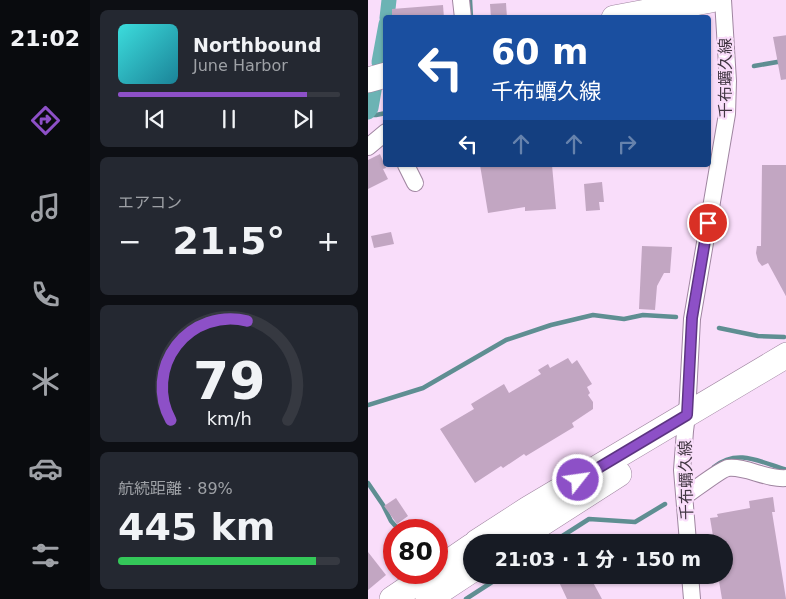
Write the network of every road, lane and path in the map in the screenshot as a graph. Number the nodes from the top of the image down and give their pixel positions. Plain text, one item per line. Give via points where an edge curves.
1 (461, 0) edge
2 (711, 0) edge
3 (723, 0) edge
4 (463, 15) edge
5 (630, 15) edge
6 (383, 76) edge
7 (368, 80) edge
8 (383, 134) edge
9 (368, 147) edge
10 (407, 167) edge
11 (415, 183) dead end
12 (786, 355) edge
13 (786, 374) edge
14 (686, 423) junction
15 (786, 478) edge
16 (685, 496) junction
17 (490, 534) edge
18 (525, 534) edge
19 (687, 534) edge
20 (463, 552) edge
21 (448, 562) edge
22 (463, 576) edge
23 (414, 584) edge
24 (691, 584) edge
25 (392, 599) edge
26 (428, 599) edge
27 (692, 599) edge

1 - 4 street
2 - 5 highway
3 - 14 street, 千布蠣久線 via 727,114 692,318
6 - 7 highway
8 - 9 street
10 - 11 street
12 - 14 highway
13 - 14 highway
14 - 16 street, 千布蠣久線 via 682,470
14 - 17 highway via 528,509
14 - 18 highway
15 - 16 street via 727,468
16 - 19 street, 千布蠣久線
20 - 21 highway
22 - 26 highway
23 - 25 highway
24 - 27 street

